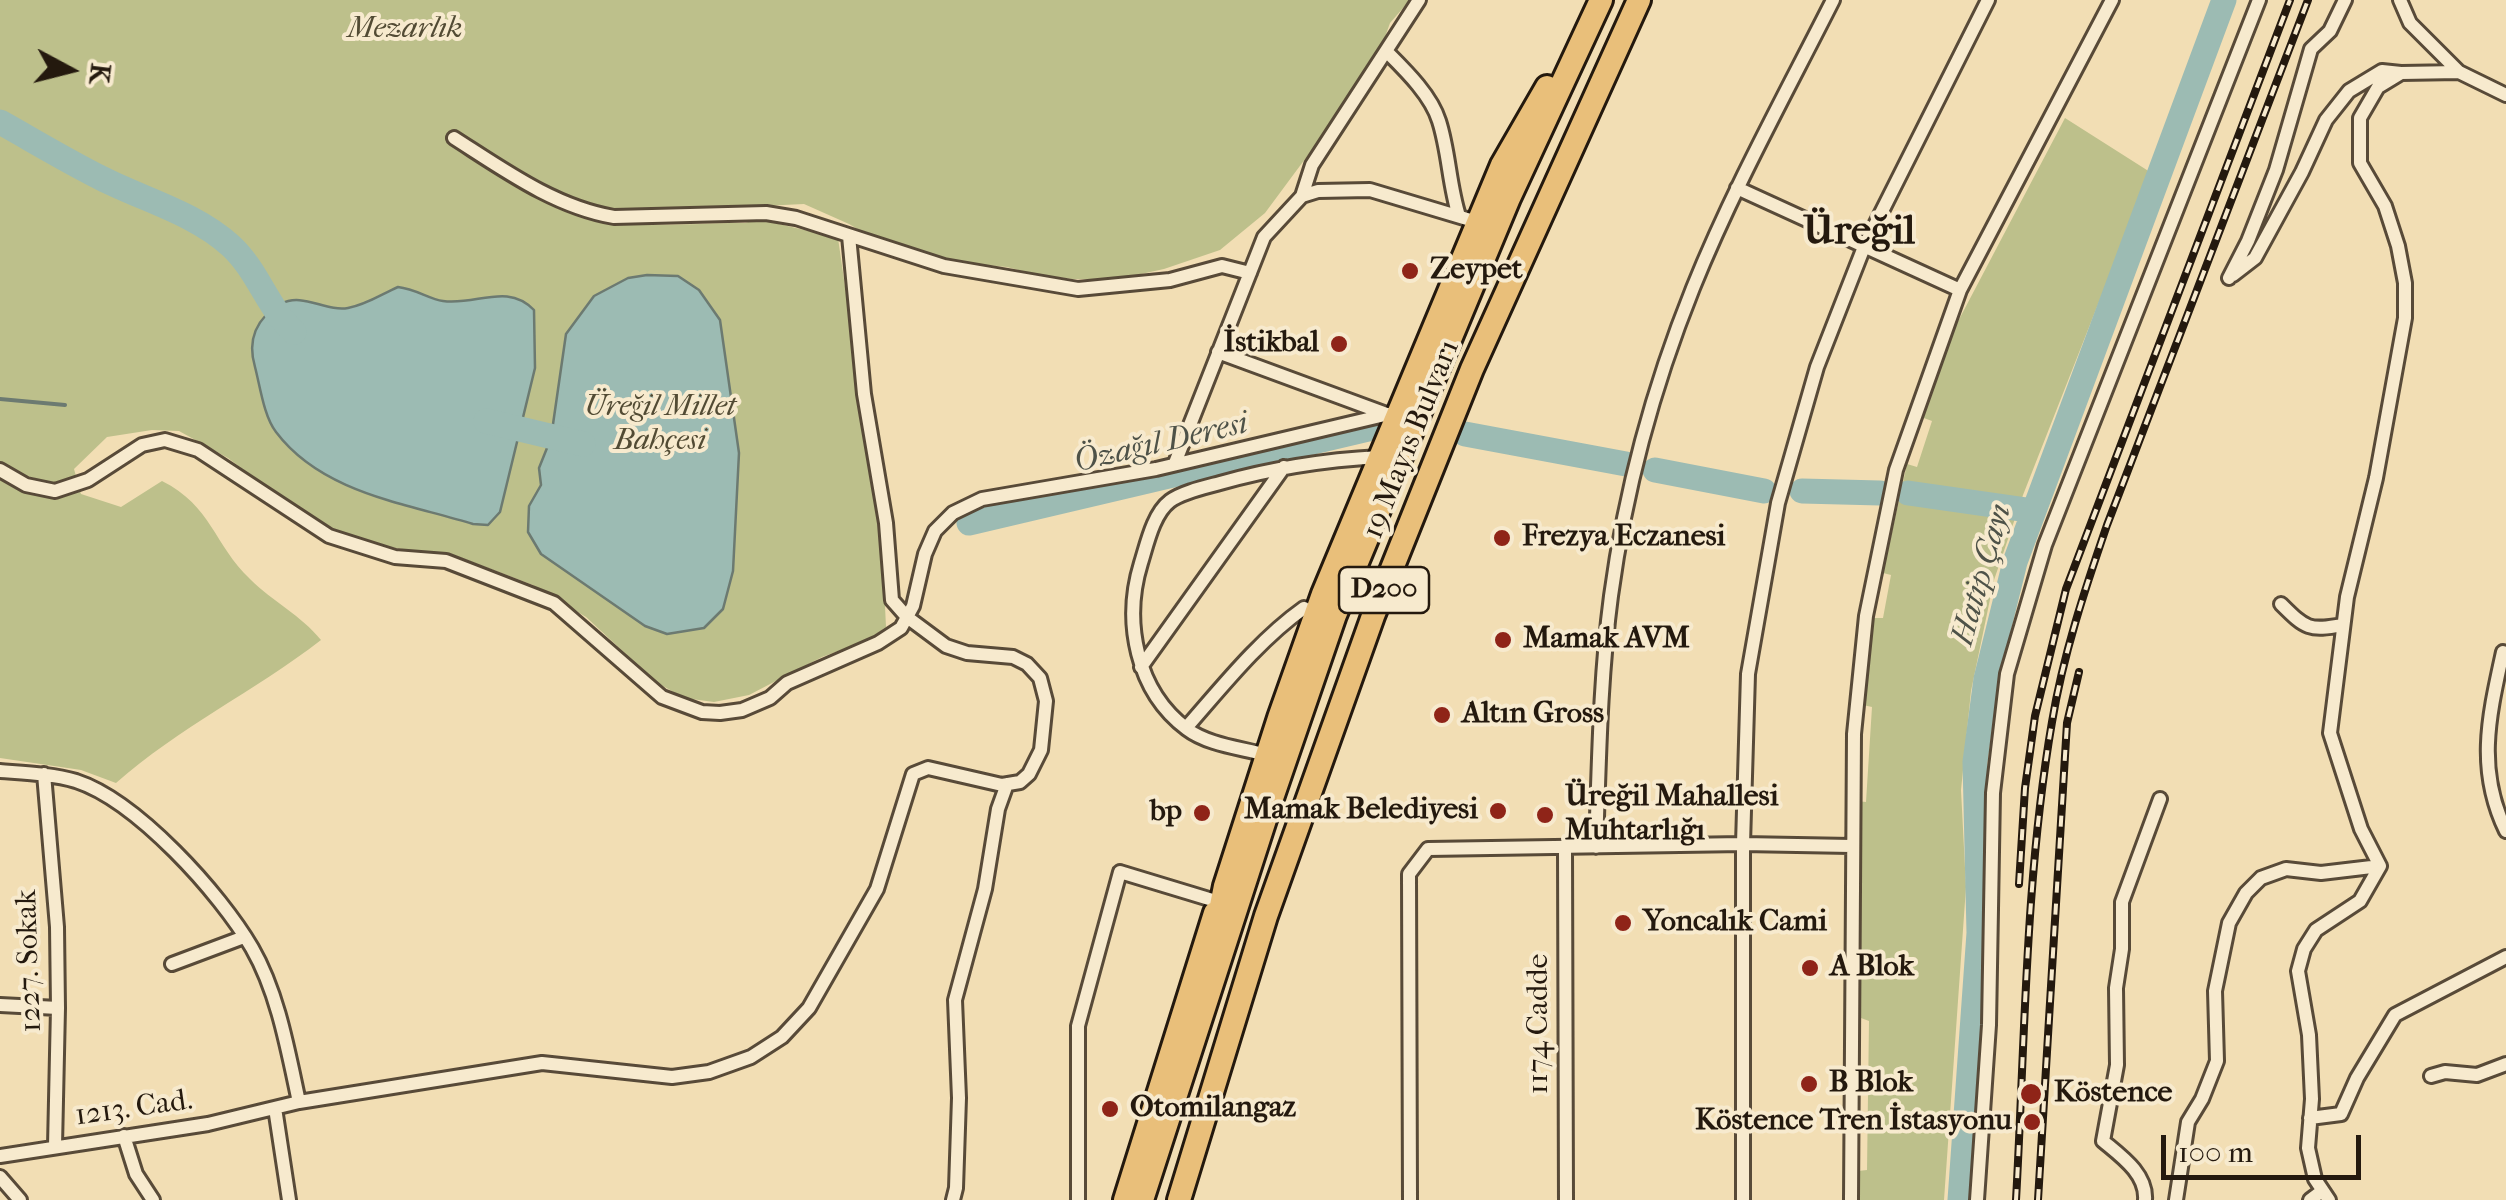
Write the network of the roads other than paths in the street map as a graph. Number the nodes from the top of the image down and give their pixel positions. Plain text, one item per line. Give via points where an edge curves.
1 (1419, 0) edge
2 (1601, 0) edge
3 (1639, 0) edge
4 (1833, 0) edge
5 (1988, 0) edge
6 (2112, 0) edge
7 (2258, 0) edge
8 (2345, 0) edge
9 (2400, 0) edge
10 (1586, 32) junction
11 (1386, 51) junction
12 (2458, 72) junction
13 (2401, 73) junction
14 (2506, 95) edge
15 (454, 138) dead end
16 (1737, 188) junction
17 (1302, 196) junction
18 (1468, 219) junction
19 (849, 236) junction
20 (1864, 247) junction
21 (1250, 273) junction
22 (1960, 290) junction
23 (1218, 352) junction
24 (1423, 352) junction
25 (1430, 386) junction
26 (1392, 416) junction
27 (1378, 457) junction
28 (1175, 463) junction
29 (1284, 467) junction
30 (0, 470) edge
31 (2281, 604) dead end
32 (1304, 608) dead end
33 (907, 617) junction
34 (2343, 625) junction
35 (2506, 655) edge
36 (1141, 667) junction
37 (1186, 728) junction
38 (1266, 755) junction
39 (0, 771) edge
40 (44, 774) junction
41 (1007, 784) junction
42 (2160, 799) dead end
43 (2506, 831) edge
44 (1743, 844) junction
45 (1851, 846) junction
46 (1596, 847) junction
47 (1565, 848) junction
48 (2380, 866) junction
49 (1222, 894) junction
50 (244, 936) junction
51 (2506, 958) edge
52 (172, 964) dead end
53 (0, 1005) edge
54 (58, 1008) junction
55 (1198, 1024) junction
56 (2506, 1064) edge
57 (2431, 1076) dead end
58 (299, 1102) junction
59 (275, 1108) junction
60 (2310, 1118) junction
61 (124, 1136) junction
62 (54, 1146) junction
63 (0, 1156) edge
64 (0, 1178) edge
65 (2326, 1196) edge
66 (20, 1200) edge
67 (152, 1200) edge
68 (289, 1200) edge
69 (953, 1200) edge
70 (1078, 1200) edge
71 (1125, 1200) edge
72 (1142, 1200) edge
73 (1179, 1200) edge
74 (1410, 1200) edge
75 (1566, 1200) edge
76 (1743, 1200) edge
77 (1852, 1200) edge
78 (1977, 1200) edge
79 (2145, 1200) edge
80 (2176, 1200) edge
81 (2310, 1200) edge

1 - 11 street
2 - 10 highway, 19 Mayıs Bulvarı / D200
3 - 73 highway, 19 Mayıs Bulvarı / D200 via 1472,369 1373,616 1266,916
4 - 16 street
5 - 20 street
6 - 22 street
7 - 78 street via 2045,545 2007,674 1993,793 1989,1025
8 - 13 street via 2310,50 2276,170 2229,278 2254,258 2338,105 2382,71
9 - 12 street via 2410,23
10 - 18 highway
10 - 25 highway, 19 Mayıs Bulvarı / D200
11 - 17 street via 1312,165
11 - 18 street via 1439,118 1450,186
12 - 13 street
12 - 14 street
13 - 34 street via 2378,86 2360,118 2360,163 2398,246 2405,318
15 - 19 street via 590,213 766,214
16 - 20 street
16 - 46 street via 1692,289 1632,482 1611,594
17 - 18 street via 1370,190
17 - 21 street via 1264,236
18 - 24 highway
19 - 21 street via 944,266 1078,289 1170,280 1222,266
19 - 33 street via 890,591
20 - 22 street
20 - 44 street via 1817,367 1778,503 1748,674
21 - 23 street
22 - 45 street via 1896,470 1866,616
23 - 26 street
23 - 28 street
24 - 25 highway
24 - 26 highway
25 - 55 highway, 19 Mayıs Bulvarı / D200 via 1335,615
26 - 27 highway
26 - 28 street
27 - 29 street
27 - 38 highway
28 - 33 street via 982,499 954,513 935,532
29 - 36 street
29 - 36 street via 1170,501 1157,518 1134,586 1132,623
30 - 33 street via 54,491 88,480 142,445 165,440 198,450 329,536 395,556 446,561 554,603 662,697 702,712 742,710 770,698 787,683 878,643
31 - 34 street via 2304,627
32 - 37 street
33 - 41 street via 946,646 1013,657 1040,678 1046,701 1041,750 1030,774
34 - 48 street via 2330,733 2361,830
35 - 43 street via 2490,710 2486,765
36 - 37 street via 1161,704
37 - 38 street
38 - 49 highway
39 - 40 street
40 - 50 street via 78,782 124,806 190,865
40 - 54 street, 1227. Sokak
41 - 58 street, 1213. Cad. via 928,768 913,774 877,888 818,994 782,1037 750,1057 672,1077 542,1064
41 - 69 street via 955,1000
42 - 79 street via 2122,902 2117,1065 2103,1141 2134,1168
44 - 45 street
44 - 46 street
44 - 76 street
45 - 77 street
46 - 47 street
47 - 74 street via 1428,850 1408,874
47 - 75 street, 1174 Cadde
48 - 60 street via 2360,901 2316,930 2304,949 2298,971 2310,1034
48 - 80 street via 2321,873 2286,869 2261,878 2246,894 2229,923 2215,990 2217,1061 2188,1122
49 - 55 highway
49 - 70 street via 1120,872 1078,1026
49 - 71 highway
50 - 52 street
50 - 58 street via 269,989
51 - 60 street via 2395,1015 2341,1114
53 - 54 street
54 - 62 street, 1227. Sokak
55 - 72 highway, 19 Mayıs Bulvarı / D200
56 - 57 street via 2477,1074
58 - 59 street, 1213. Cad.
59 - 61 street, 1213. Cad.
59 - 68 street
60 - 65 street via 2308,1148
61 - 62 street, 1213. Cad.
61 - 67 street
62 - 63 street, 1213. Cad.
64 - 66 street
65 - 81 street

